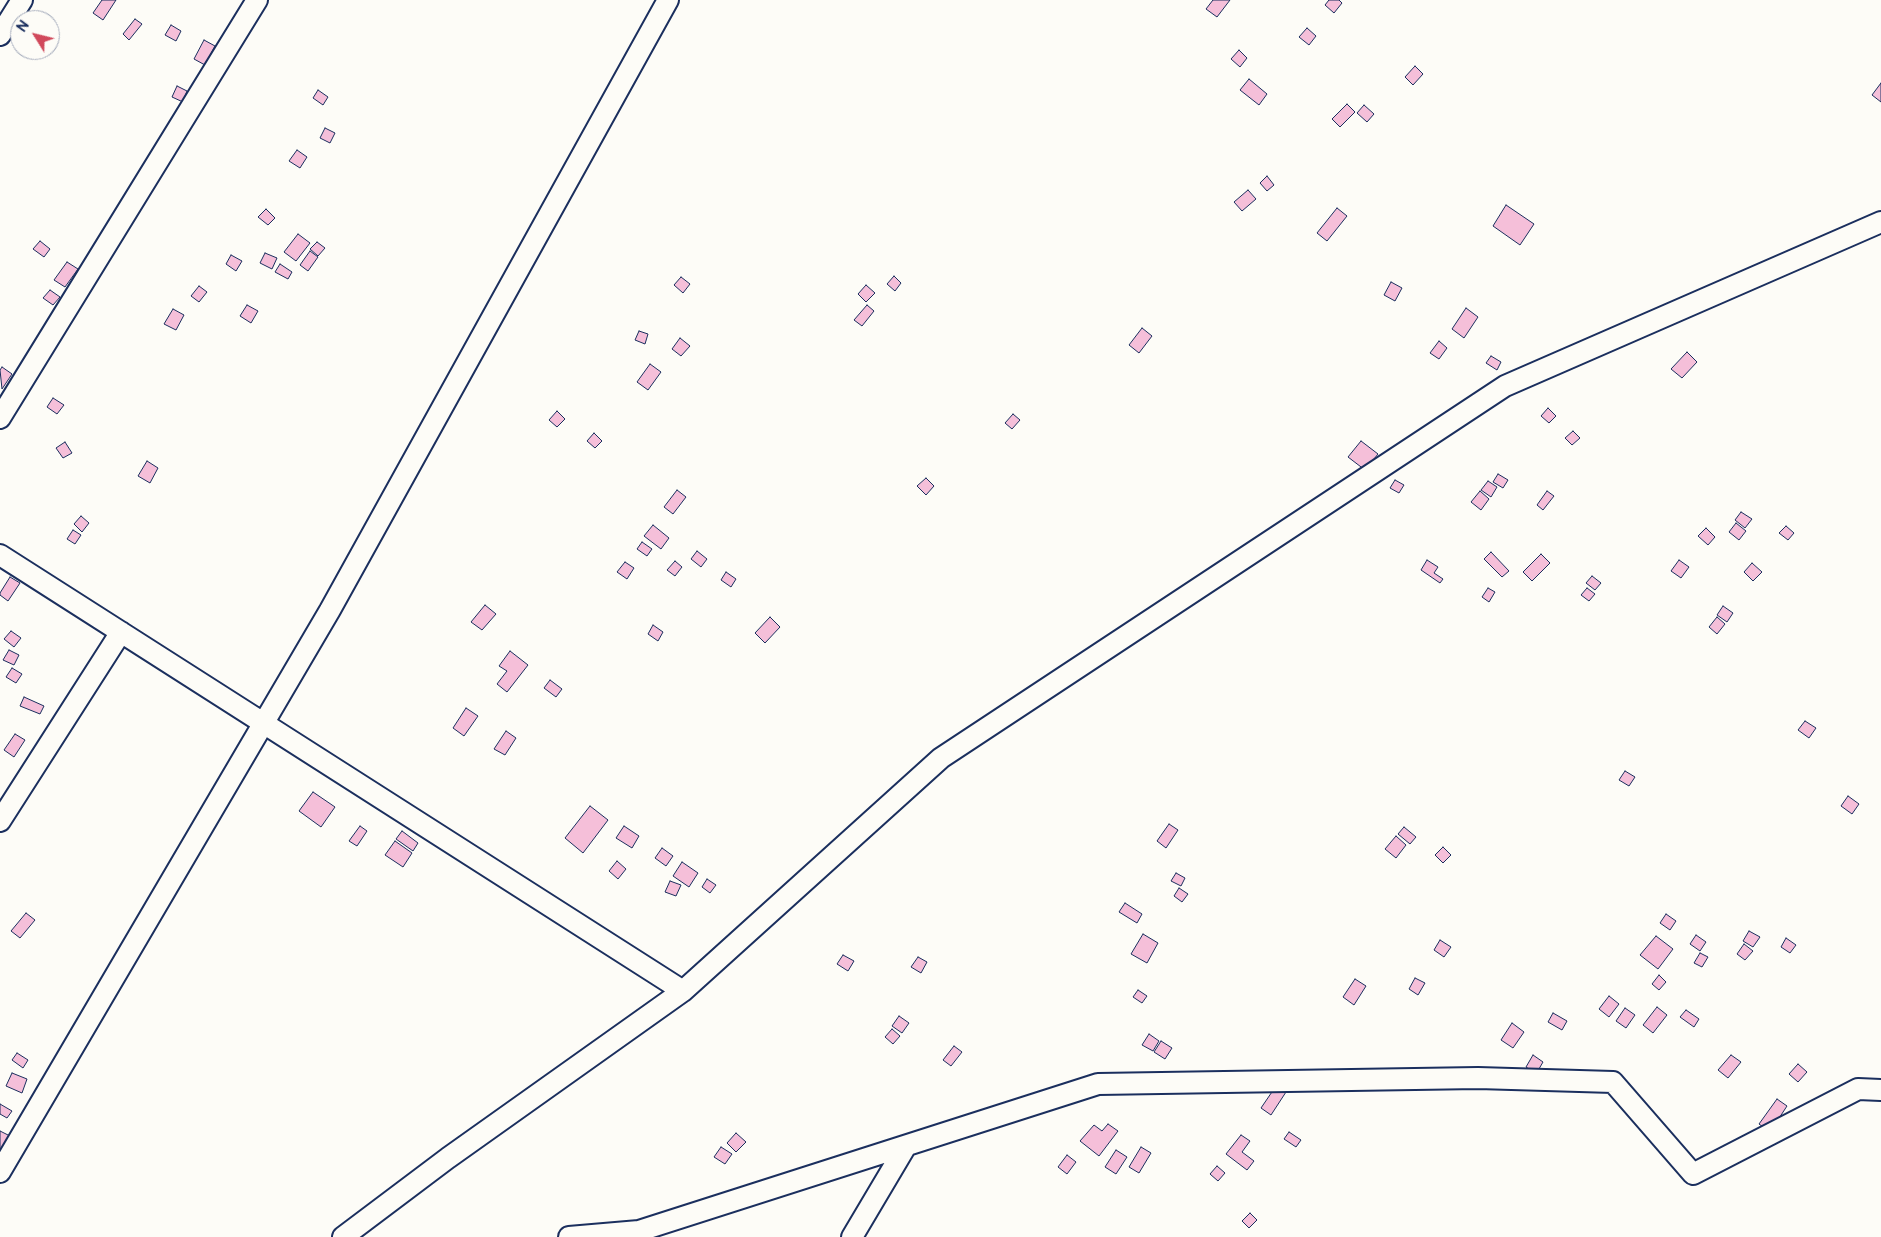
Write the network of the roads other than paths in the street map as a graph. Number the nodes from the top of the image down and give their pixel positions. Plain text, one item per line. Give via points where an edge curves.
1 (22, 0) edge
2 (256, 0) edge
3 (668, 0) edge
4 (0, 35) edge
5 (1881, 222) edge
6 (0, 418) edge
7 (0, 555) edge
8 (121, 632) junction
9 (263, 723) junction
10 (3, 809) edge
11 (683, 991) junction
12 (1881, 1090) edge
13 (906, 1146) junction
14 (0, 1172) edge
15 (636, 1234) edge
16 (348, 1236) edge
17 (569, 1237) edge
18 (852, 1237) edge

1 - 4 street
2 - 6 street
3 - 9 street via 330,610
5 - 11 street via 1505,386 941,758
7 - 8 street
8 - 9 street
8 - 10 street
9 - 11 street
9 - 14 street
11 - 16 street via 448,1158
12 - 13 street via 1858,1089 1693,1174 1613,1082 1478,1078 1098,1084
13 - 15 street
13 - 18 street
15 - 17 street

